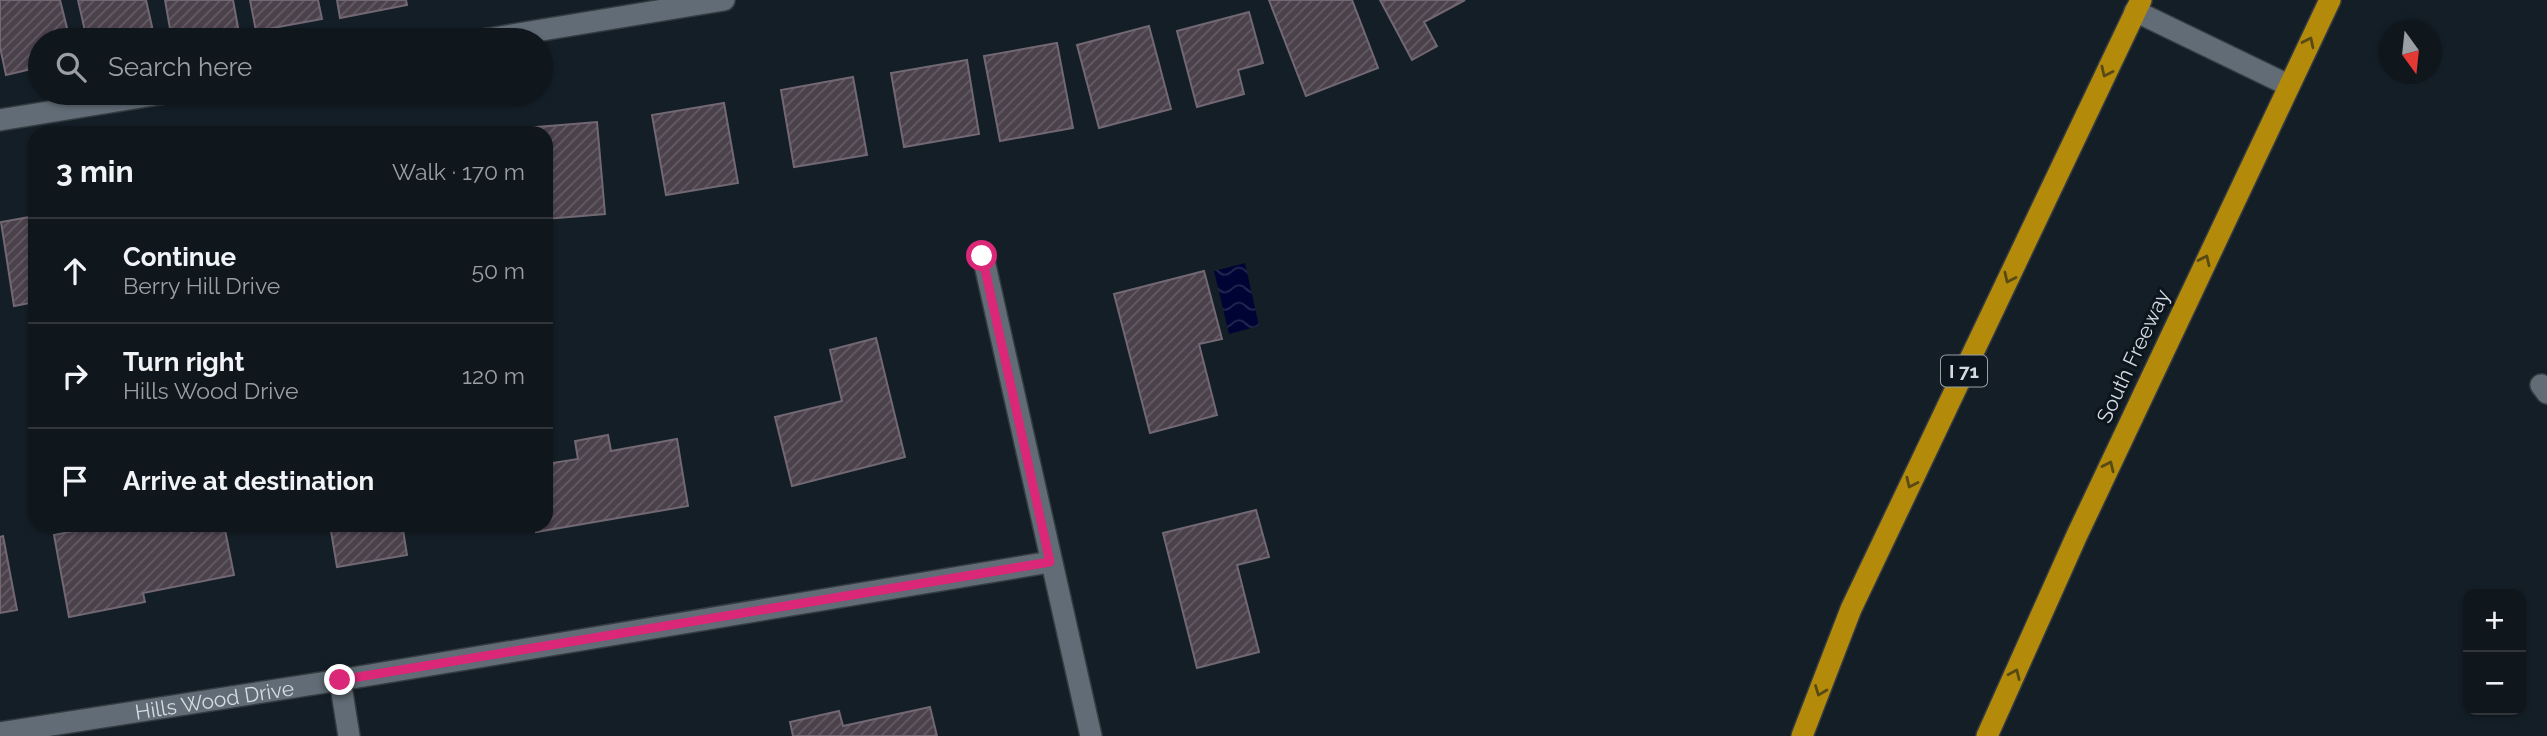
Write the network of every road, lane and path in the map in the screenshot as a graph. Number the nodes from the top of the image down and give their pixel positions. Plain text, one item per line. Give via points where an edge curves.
1 (724, 0) edge
2 (2330, 0) edge
3 (2138, 5) edge
4 (553, 28) edge
5 (2288, 85) junction
6 (92, 105) edge
7 (0, 120) edge
8 (982, 256) dead end
9 (1050, 562) junction
10 (340, 680) junction
11 (0, 733) edge
12 (349, 736) edge
13 (1091, 736) edge
14 (1802, 736) edge
15 (1987, 736) edge

1 - 4 street
5 -> 2 highway, South Freeway
3 - 5 street
3 -> 14 highway, I 71 via 1851,609
15 -> 5 highway, South Freeway
6 - 7 street
8 - 9 street
9 - 10 street, Hills Wood Drive
9 - 13 street
10 - 11 street, Hills Wood Drive
10 - 12 street

